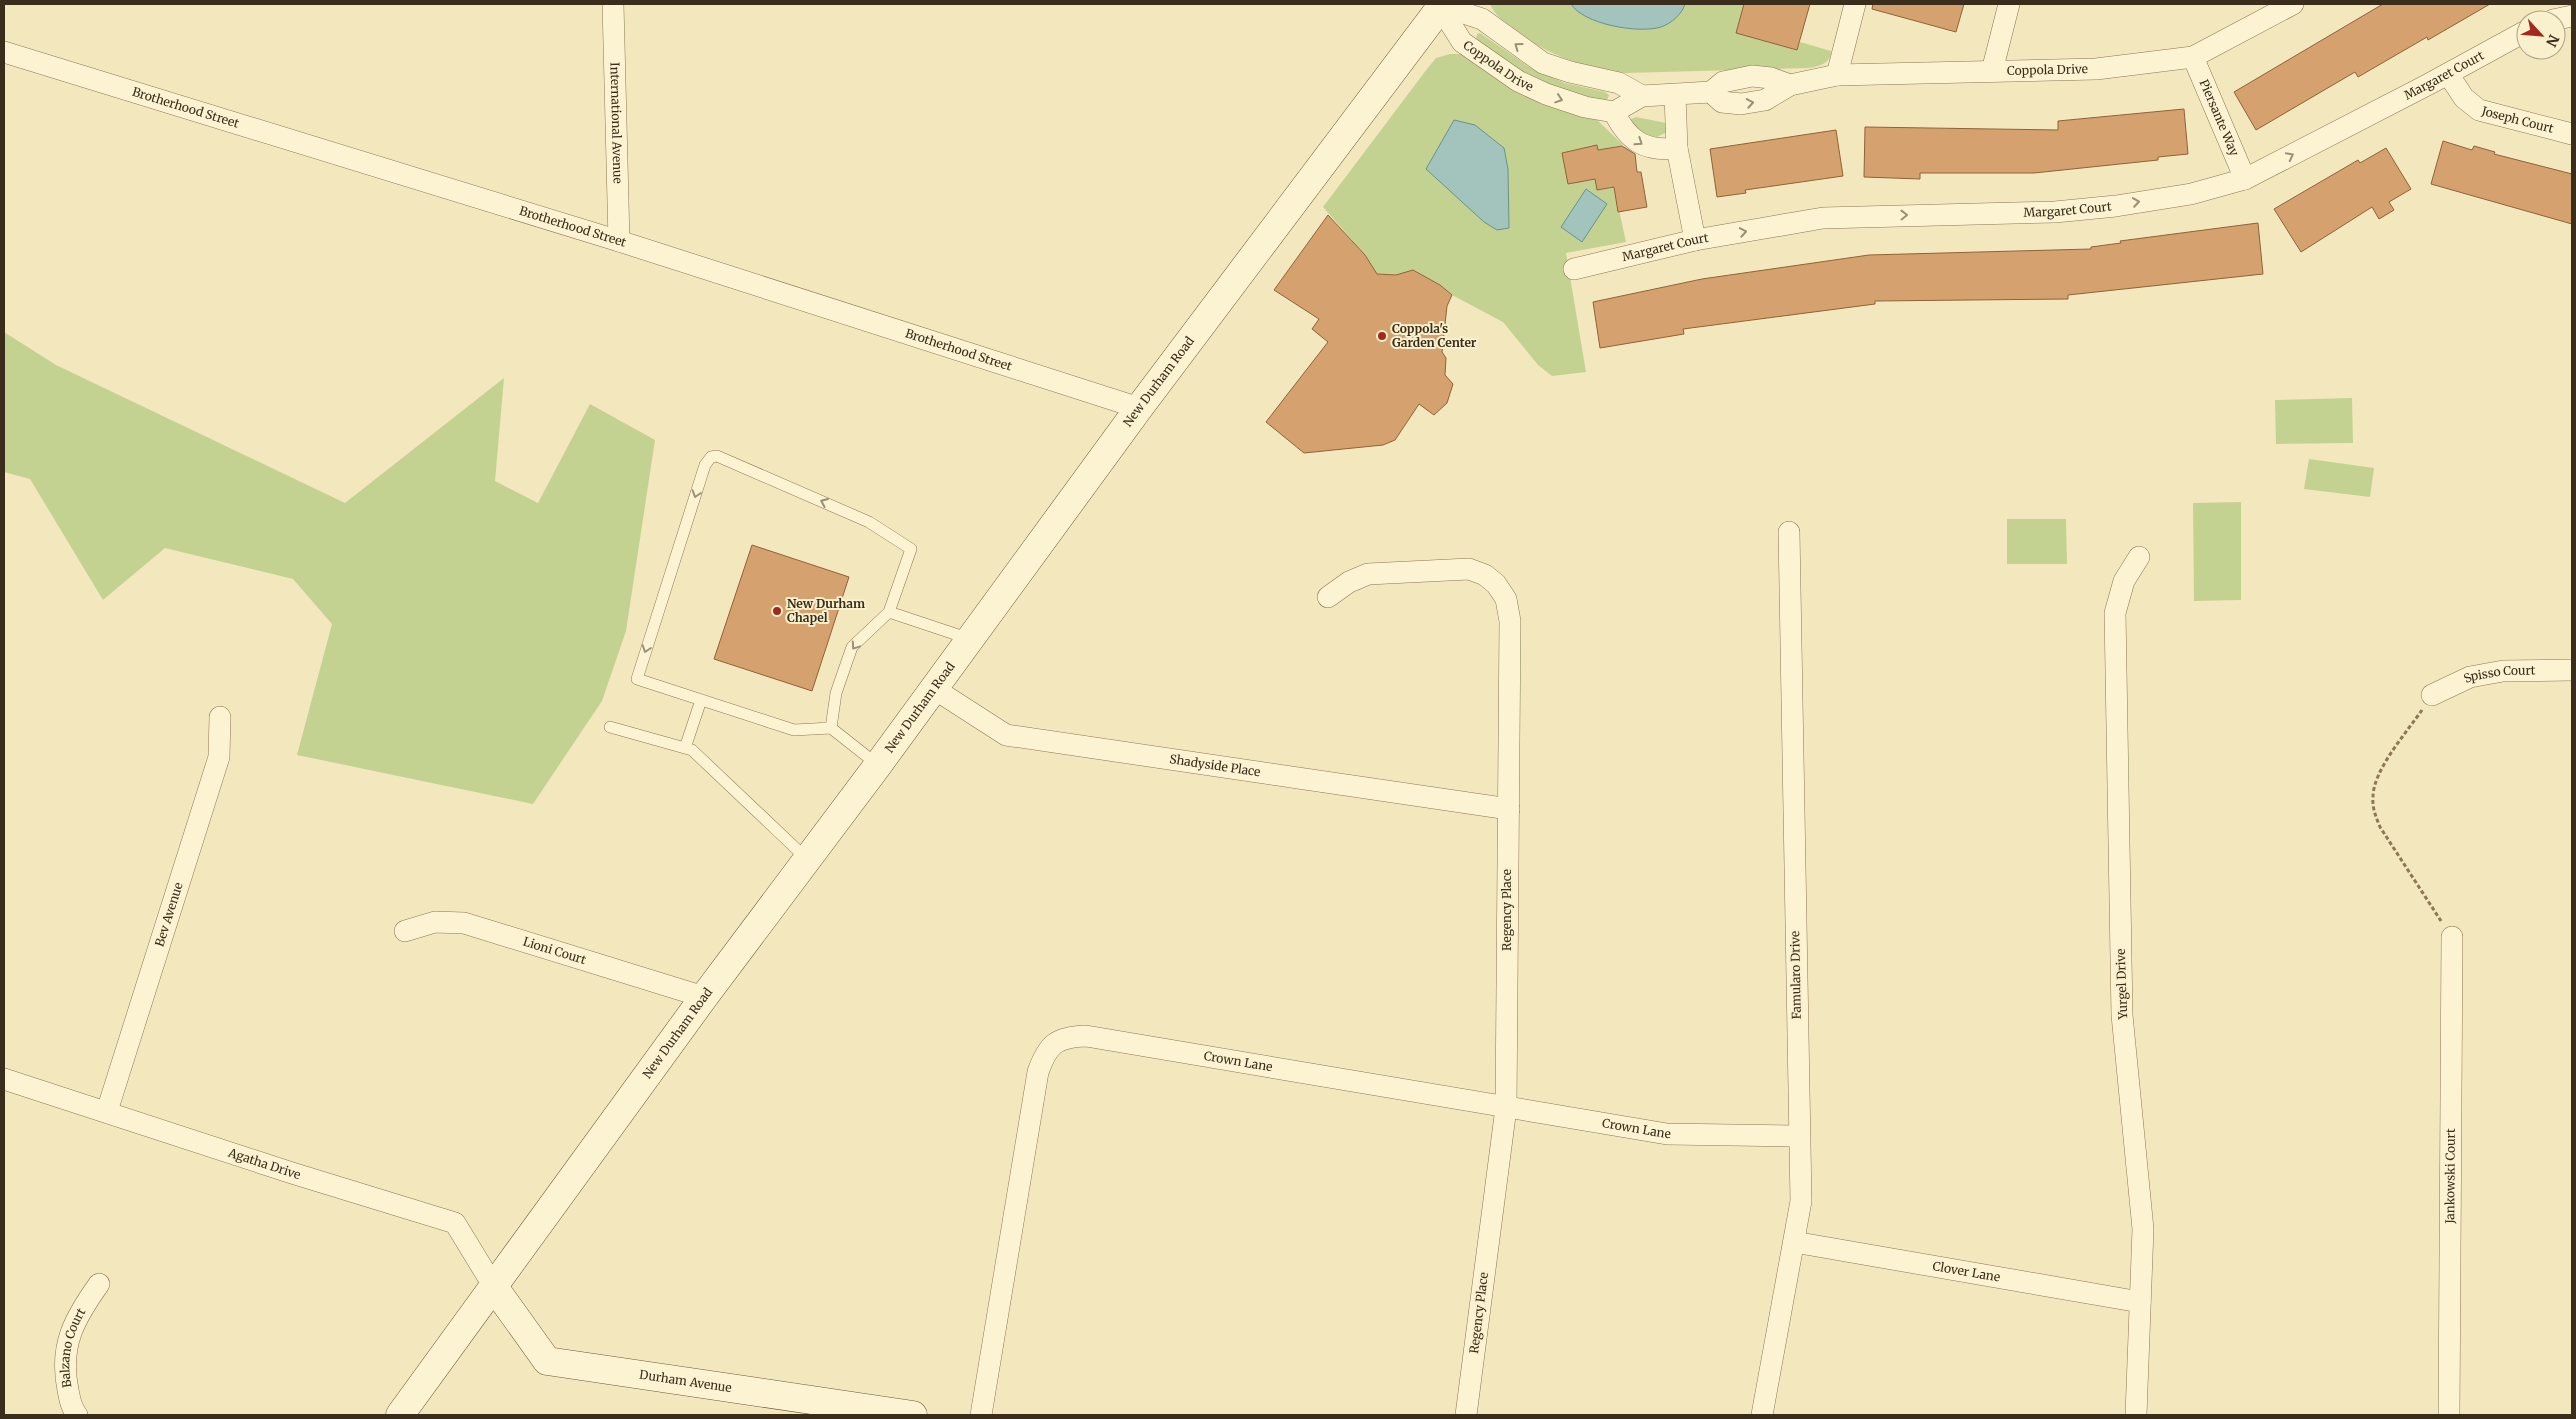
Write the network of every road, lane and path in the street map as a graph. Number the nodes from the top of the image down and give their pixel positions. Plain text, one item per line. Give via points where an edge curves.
1 (613, 4) edge
2 (1855, 4) edge
3 (2009, 4) edge
4 (2293, 4) edge
5 (1440, 5) edge
6 (2516, 37) edge
7 (4, 52) edge
8 (2193, 56) junction
9 (1992, 71) junction
10 (2448, 74) junction
11 (1837, 75) junction
12 (1642, 96) junction
13 (1674, 96) junction
14 (1614, 112) junction
15 (2572, 134) edge
16 (1677, 148) junction
17 (2245, 179) junction
18 (1694, 240) junction
19 (619, 241) junction
20 (1574, 269) dead end
21 (1139, 408) junction
22 (1789, 532) dead end
23 (2139, 557) dead end
24 (1328, 597) dead end
25 (889, 612) junction
26 (970, 639) junction
27 (2572, 670) edge
28 (933, 688) junction
29 (2432, 695) joint
30 (701, 700) junction
31 (220, 717) dead end
32 (610, 726) dead end
33 (831, 728) junction
34 (685, 748) junction
35 (878, 765) junction
36 (1509, 809) junction
37 (807, 859) junction
38 (404, 931) dead end
39 (2452, 937) joint
40 (704, 997) junction
41 (4, 1079) edge
42 (1506, 1108) junction
43 (108, 1111) junction
44 (1799, 1136) junction
45 (1794, 1242) junction
46 (99, 1284) dead end
47 (494, 1287) junction
48 (2140, 1302) junction
49 (77, 1415) edge
50 (400, 1415) edge
51 (913, 1415) edge
52 (981, 1415) edge
53 (1466, 1415) edge
54 (1762, 1415) edge
55 (2136, 1415) edge
56 (2449, 1415) edge

1 - 19 street, International Avenue
2 - 11 street
3 - 9 street
4 - 8 street, Coppola Drive
12 -> 5 street, Coppola Drive via 1619,83 1543,63 1482,19
5 -> 14 street, Coppola Drive via 1462,42 1518,81 1569,102
5 - 21 main road, New Durham Road
6 - 10 street, Margaret Court
7 - 19 street, Brotherhood Street
8 - 9 street, Coppola Drive via 2096,69
8 - 17 street, Piersante Way
9 - 11 street, Coppola Drive
10 - 15 street, Joseph Court via 2464,98 2479,110
17 -> 10 street, Margaret Court
11 - 13 street, Coppola Drive via 1790,85 1765,100 1741,104 1722,102 1711,92
12 - 13 street, Coppola Drive
12 - 14 street, Coppola Drive
13 - 16 street
14 -> 16 street via 1621,127 1647,147
16 - 18 street
18 -> 17 street, Margaret Court via 1823,218 2055,212 2116,206 2192,194
18 - 20 street, Margaret Court
19 - 21 street, Brotherhood Street
21 - 26 main road, New Durham Road
22 - 44 street, Famularo Drive
23 - 48 street, Yurgel Drive via 2124,582 2115,613 2122,1015 2143,1229
24 - 36 street, Regency Place via 1348,582 1368,574 1469,570 1485,575 1496,584 1506,599 1510,621
25 - 26 lane
25 -> 30 lane via 912,549 869,522 717,456 711,457 705,465 637,679
25 -> 33 lane via 852,647 836,693
26 - 28 main road, New Durham Road
27 - 29 street, Spisso Court via 2503,671 2470,677
28 - 35 main road, New Durham Road
28 - 36 street, Shadyside Place via 1006,735
29 - 39 path via 2386,762 2372,796 2380,827
30 - 33 lane via 794,730
30 - 34 lane
31 - 43 street, Bev Avenue via 219,758
32 - 34 lane
33 - 35 lane
34 - 37 lane via 692,750
35 - 37 main road, New Durham Road
36 - 42 street, Regency Place
37 - 40 main road, New Durham Road
38 - 40 street, Lioni Court via 435,922 464,923
39 - 56 street, Jankowski Court
40 - 47 main road, New Durham Road
41 - 43 street, Agatha Drive
42 - 44 street, Crown Lane via 1667,1134
42 - 52 street, Crown Lane via 1086,1036 1055,1042 1044,1054 1038,1072
42 - 53 street, Regency Place
43 - 47 street, Agatha Drive via 455,1223
44 - 45 street, Famularo Drive via 1801,1202
45 - 48 street, Clover Lane
45 - 54 street, Famularo Drive
46 - 49 street, Balzano Court via 79,1312 67,1340 65,1374 71,1408
47 - 50 main road, New Durham Road
47 - 51 main road, Durham Avenue via 547,1361
48 - 55 street, Yurgel Drive

